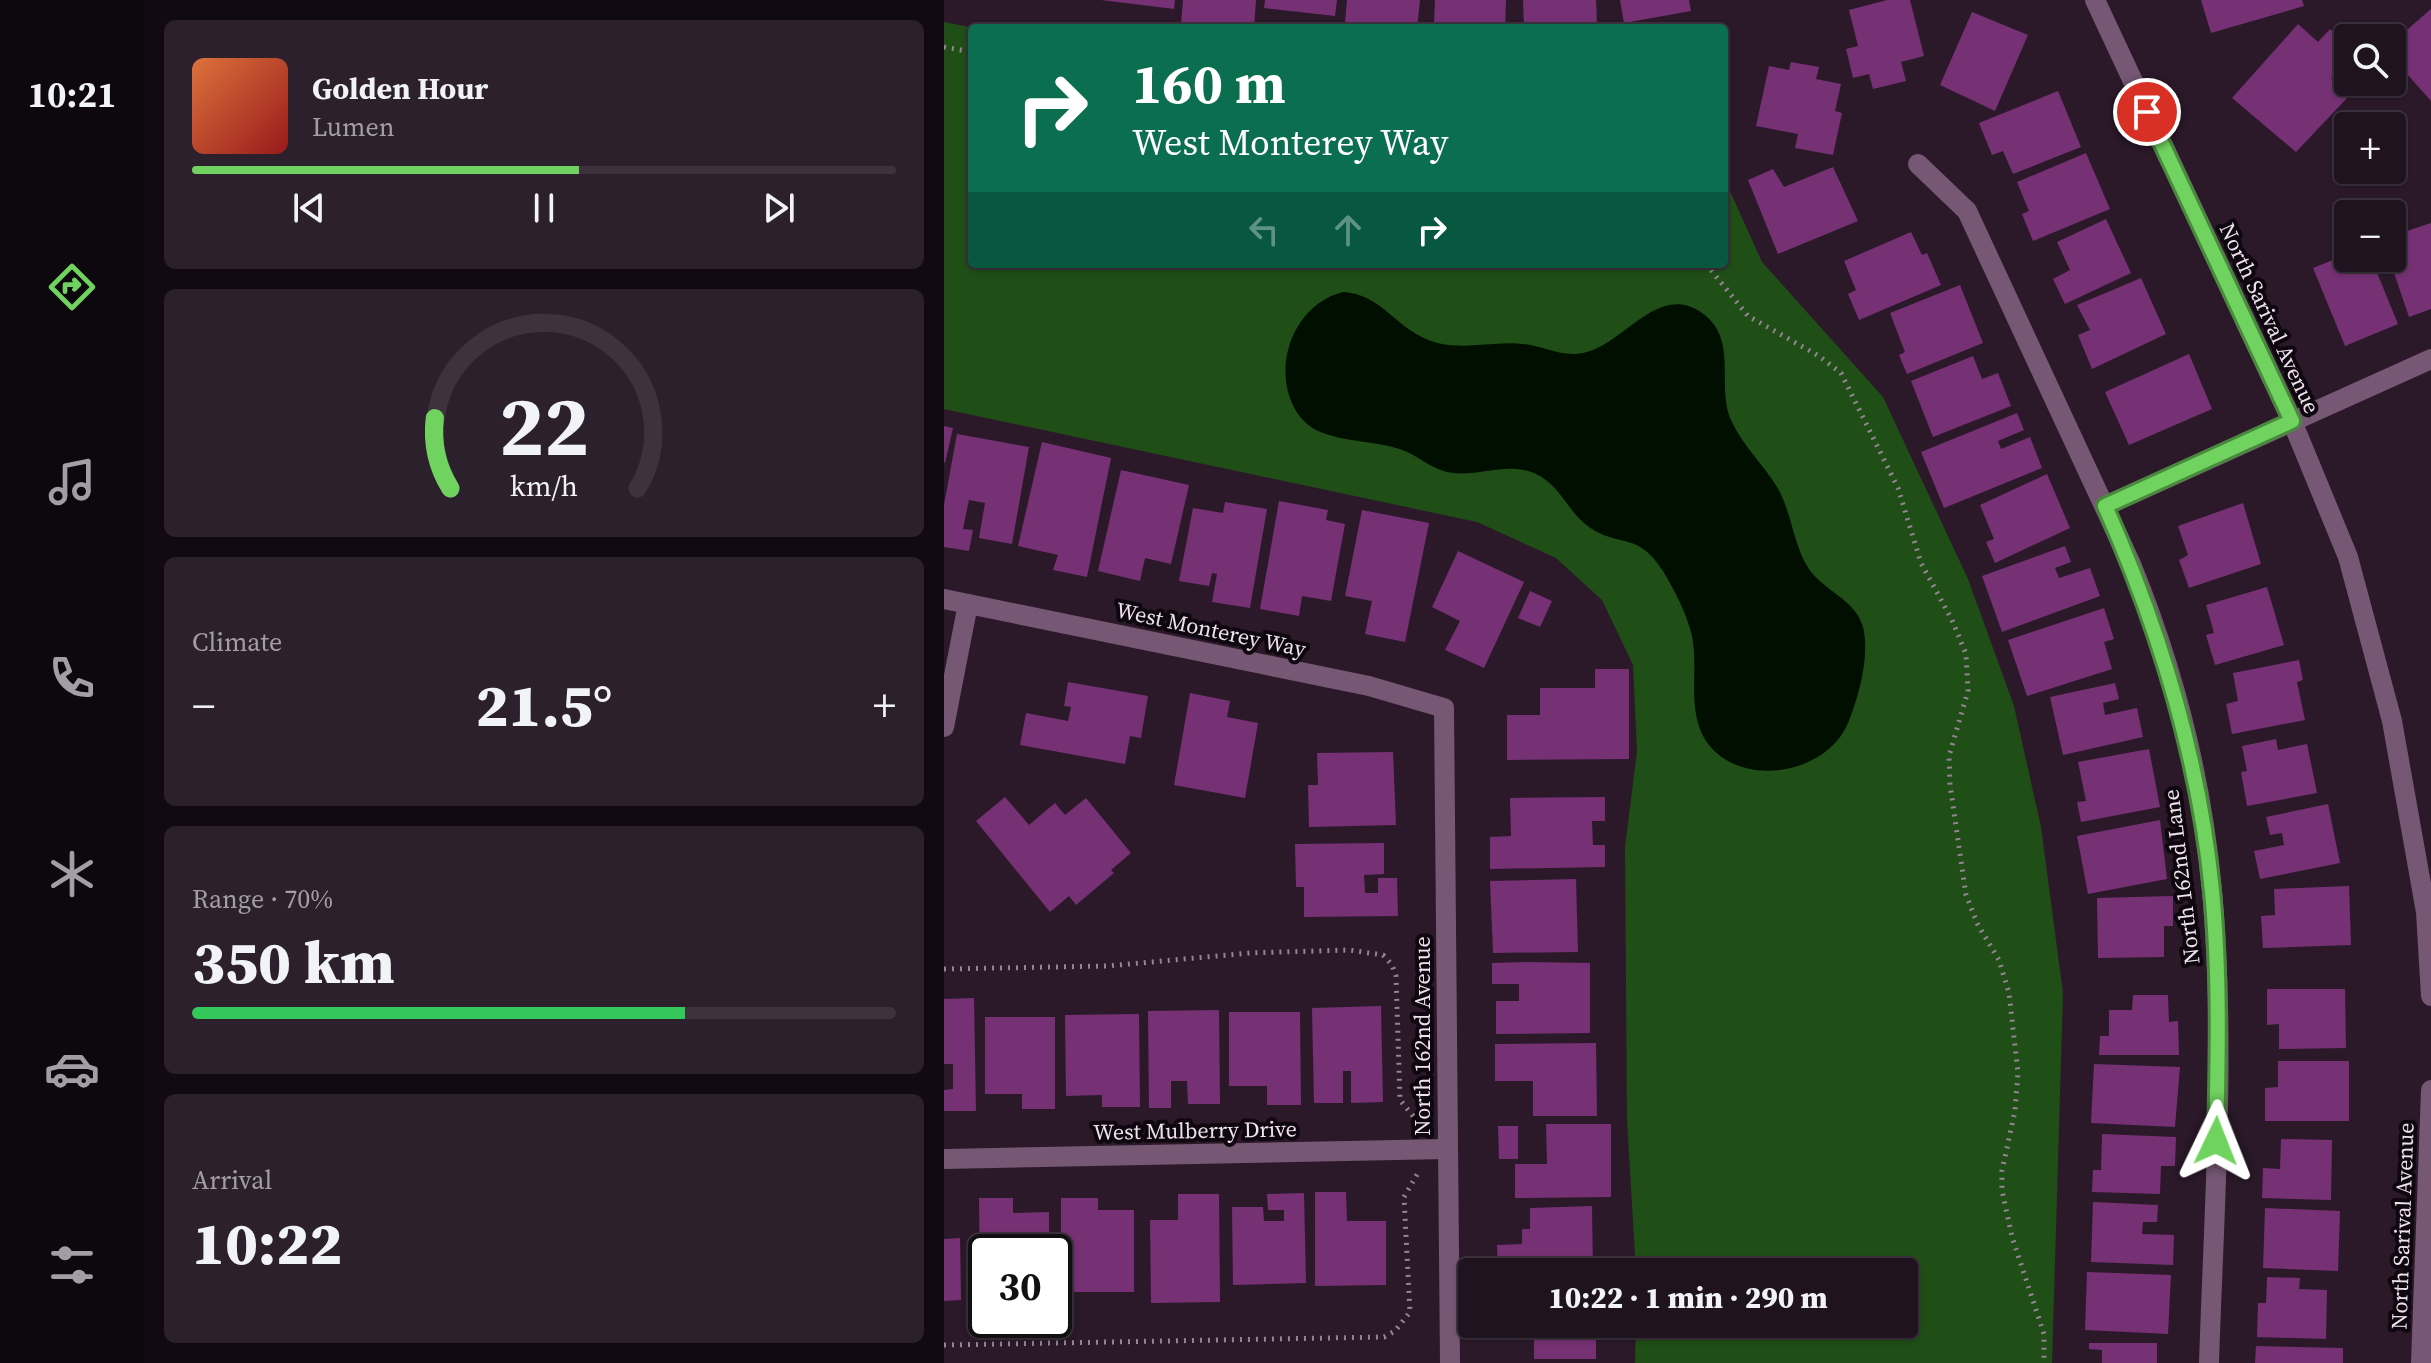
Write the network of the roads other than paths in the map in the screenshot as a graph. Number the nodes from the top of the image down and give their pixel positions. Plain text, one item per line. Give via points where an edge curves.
1 (2095, 0) edge
2 (1918, 164) dead end
3 (2431, 359) edge
4 (2292, 421) junction
5 (2105, 506) junction
6 (944, 599) edge
7 (968, 604) junction
8 (1444, 708) joint
9 (944, 727) edge
10 (2431, 996) edge
11 (2431, 1090) edge
12 (1447, 1149) junction
13 (944, 1159) edge
14 (1450, 1363) edge
15 (2209, 1363) edge
16 (2421, 1363) edge

1 - 4 street, North Sarival Avenue
2 - 5 street, North 162nd Lane via 1967,211
3 - 4 street
4 - 5 street
4 - 10 street, North Sarival Avenue via 2348,557 2392,721 2426,912
5 - 15 street, North 162nd Lane via 2147,605 2182,720 2212,889 2219,1045
6 - 7 street, West Monterey Way
7 - 8 street, West Monterey Way via 1369,686
7 - 9 street
8 - 12 street, North 162nd Avenue
11 - 16 street, North Sarival Avenue
12 - 13 street, West Mulberry Drive
12 - 14 street, North 162nd Avenue

